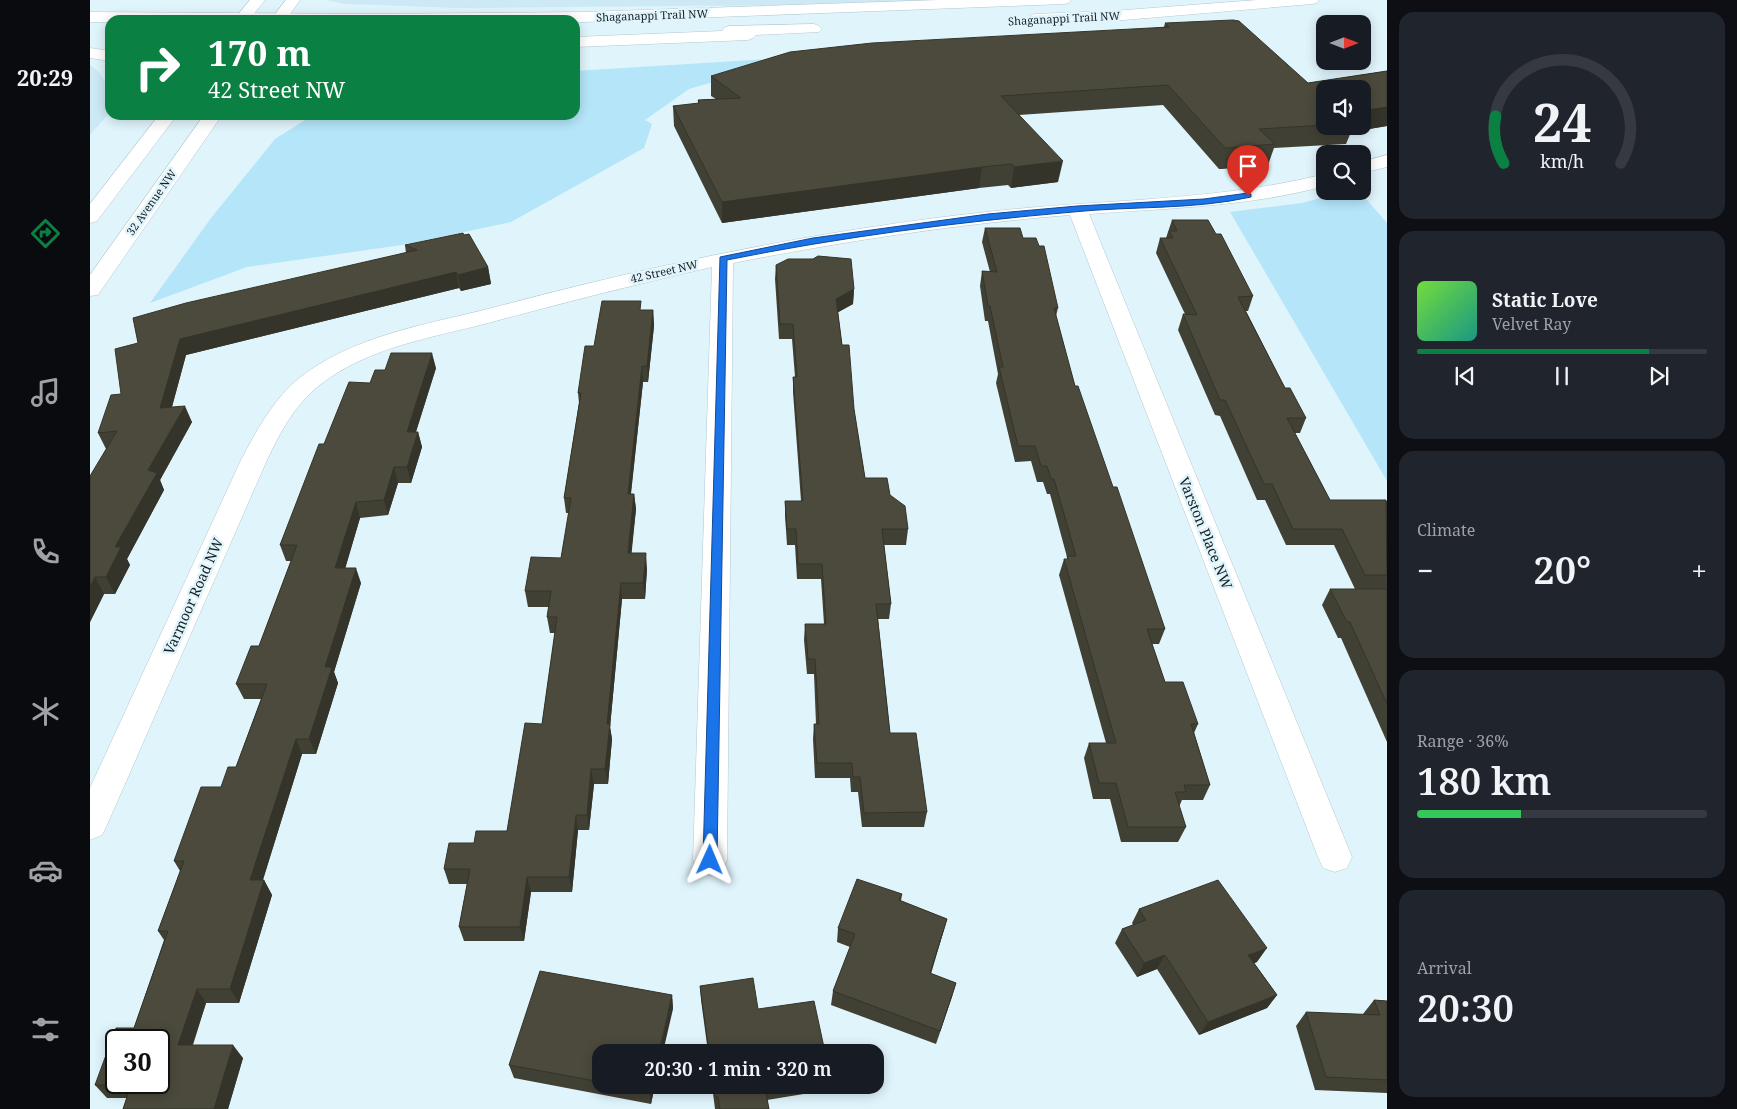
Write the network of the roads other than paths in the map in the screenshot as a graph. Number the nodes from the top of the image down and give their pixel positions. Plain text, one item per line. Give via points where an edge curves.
1 (258, 0) edge
2 (293, 0) edge
3 (1064, 0) edge
4 (1312, 0) edge
5 (156, 3) dead end
6 (323, 5) dead end
7 (90, 9) edge
8 (698, 13) junction
9 (246, 15) edge
10 (283, 15) edge
11 (90, 17) edge
12 (105, 17) edge
13 (580, 17) edge
14 (1024, 20) dead end
15 (828, 28) dead end
16 (580, 31) edge
17 (769, 31) junction
18 (580, 42) edge
19 (90, 53) edge
20 (105, 55) edge
21 (163, 120) edge
22 (208, 121) edge
23 (1387, 161) edge
24 (1371, 165) edge
25 (1316, 182) edge
26 (1077, 209) junction
27 (90, 217) edge
28 (723, 258) junction
29 (90, 290) edge
30 (313, 378) joint
31 (90, 825) edge
32 (1335, 857) dead end
33 (710, 860) dead end

1 - 9 main road
2 - 10 main road
3 - 8 main road, Shaganappi Trail NW
4 - 14 main road, Shaganappi Trail NW
5 - 7 main road
6 - 8 main road via 387,10 668,8
8 - 13 main road, Shaganappi Trail NW
11 - 12 main road, Shaganappi Trail NW
15 - 17 main road, Shaganappi Trail NW
16 - 17 main road, Shaganappi Trail NW
17 - 18 main road via 748,35
19 - 20 main road
21 - 27 main road
22 - 29 main road, 32 Avenue NW
23 - 24 main road
25 - 26 main road, 42 Street NW via 1231,198
26 - 28 main road, 42 Street NW via 868,232
26 - 32 main road, Varston Place NW
28 - 30 main road, 42 Street NW via 530,304 389,343 352,356
28 - 33 main road
30 - 31 main road, Varmoor Road NW via 286,402 254,460

